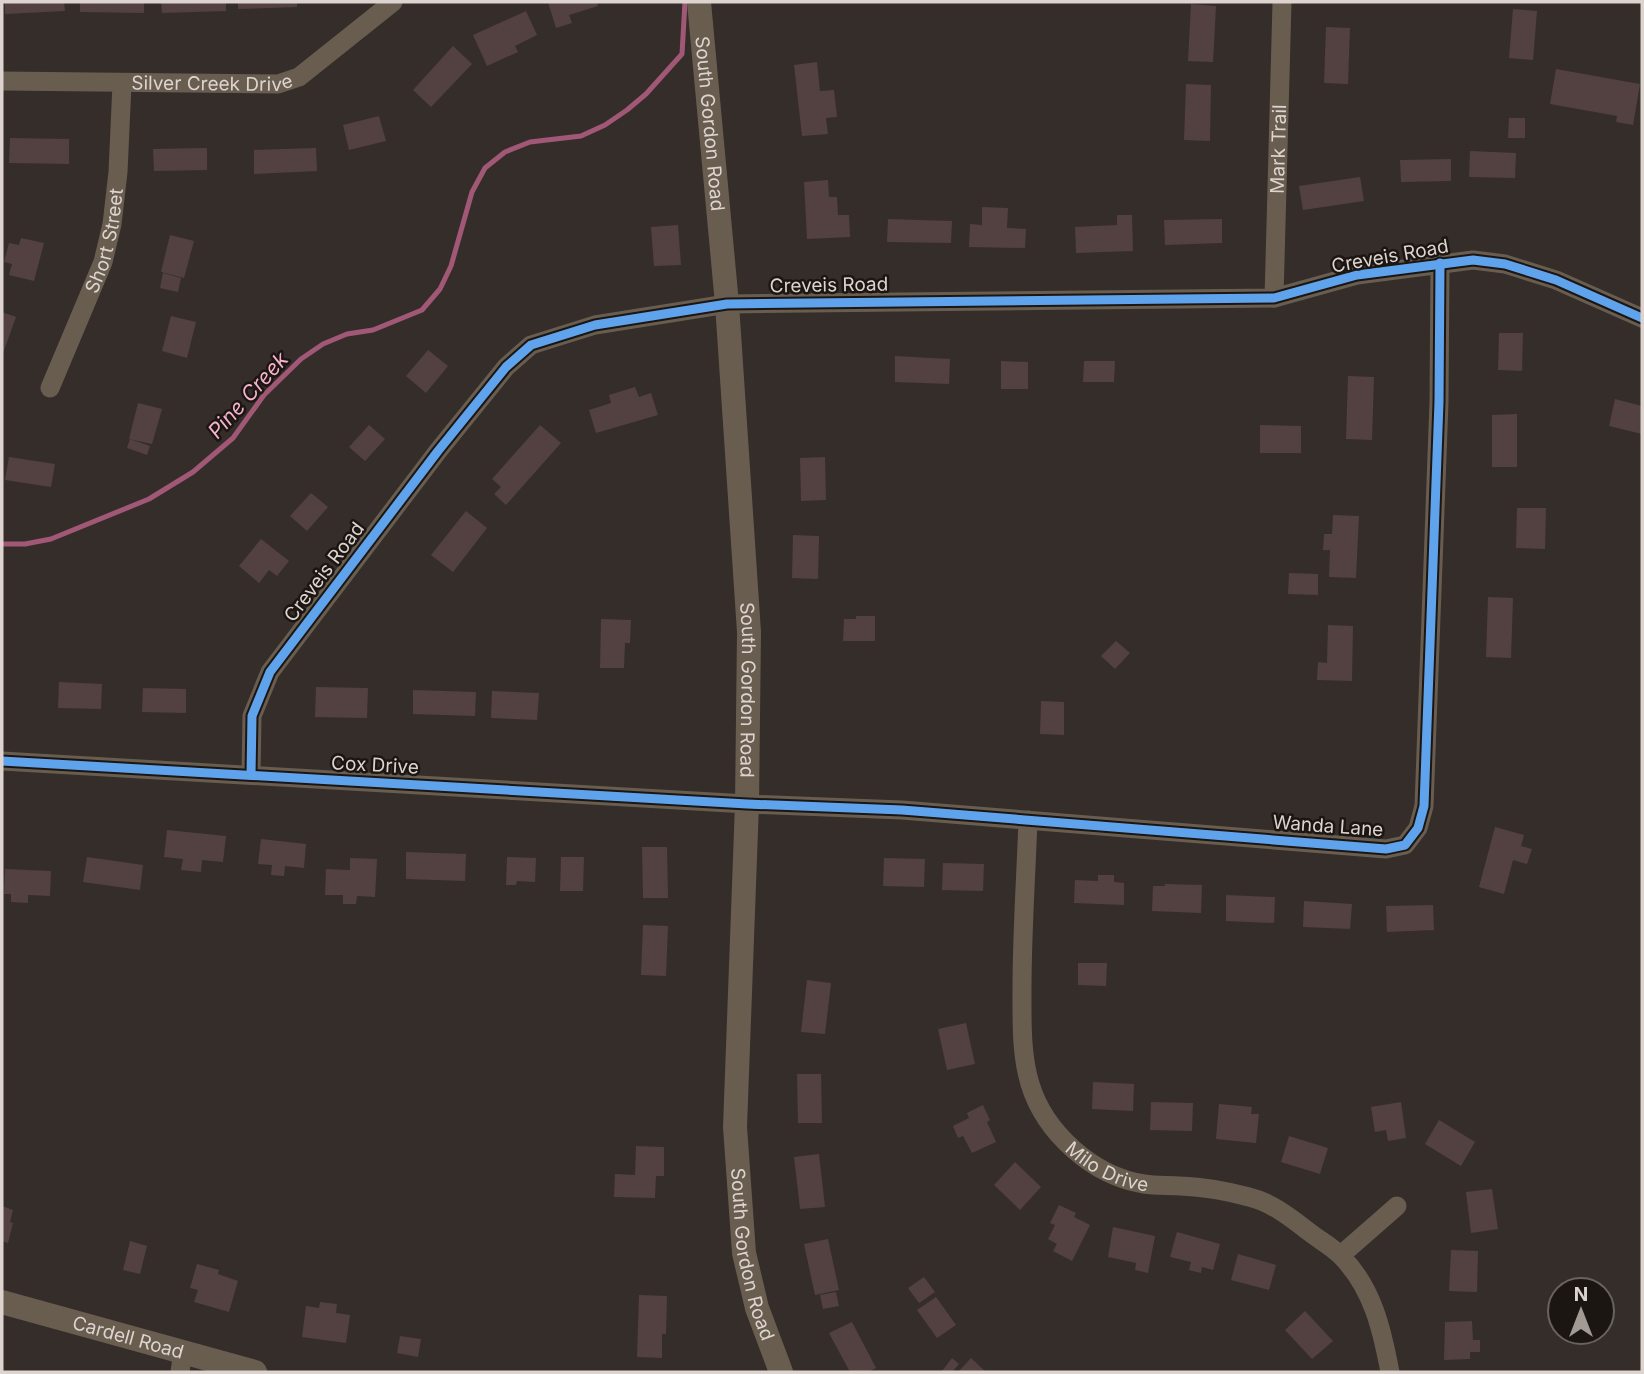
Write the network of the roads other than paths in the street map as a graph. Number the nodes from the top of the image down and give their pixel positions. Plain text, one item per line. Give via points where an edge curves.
1 (393, 2) edge
2 (699, 2) edge
3 (1282, 2) edge
4 (2, 81) edge
5 (122, 84) junction
6 (1440, 263) junction
7 (1274, 298) junction
8 (727, 304) junction
9 (1642, 318) edge
10 (50, 388) dead end
11 (2, 761) edge
12 (251, 775) junction
13 (747, 804) junction
14 (1028, 820) junction
15 (1397, 1206) dead end
16 (1341, 1255) junction
17 (2, 1302) edge
18 (181, 1361) edge
19 (255, 1372) edge
20 (781, 1372) edge
21 (1390, 1372) edge

1 - 5 street, Silver Creek Drive via 290,82
2 - 8 street, South Gordon Road
3 - 7 street, Mark Trail
4 - 5 street, Silver Creek Drive
5 - 10 street, Short Street via 109,237
6 - 7 street, Creveis Road via 1357,275
6 - 9 street, Creveis Road via 1473,260 1505,264 1556,280
6 - 14 street, Wanda Lane via 1424,806 1418,828 1405,845 1386,849
7 - 8 street, Creveis Road
8 - 12 street, Creveis Road via 595,325 531,345 506,367 270,672 252,716
8 - 13 street, South Gordon Road via 749,632
11 - 12 street, Cox Drive
12 - 13 street, Cox Drive
13 - 14 street, Wanda Lane
13 - 20 street, South Gordon Road via 735,1127 744,1253 757,1308
14 - 16 street, Milo Drive via 1022,1033 1030,1085 1044,1118 1064,1142 1120,1178 1252,1198 1286,1214
15 - 16 street
16 - 21 street, Milo Drive via 1373,1304
17 - 18 street, Cardell Road
18 - 19 street, Cardell Road

